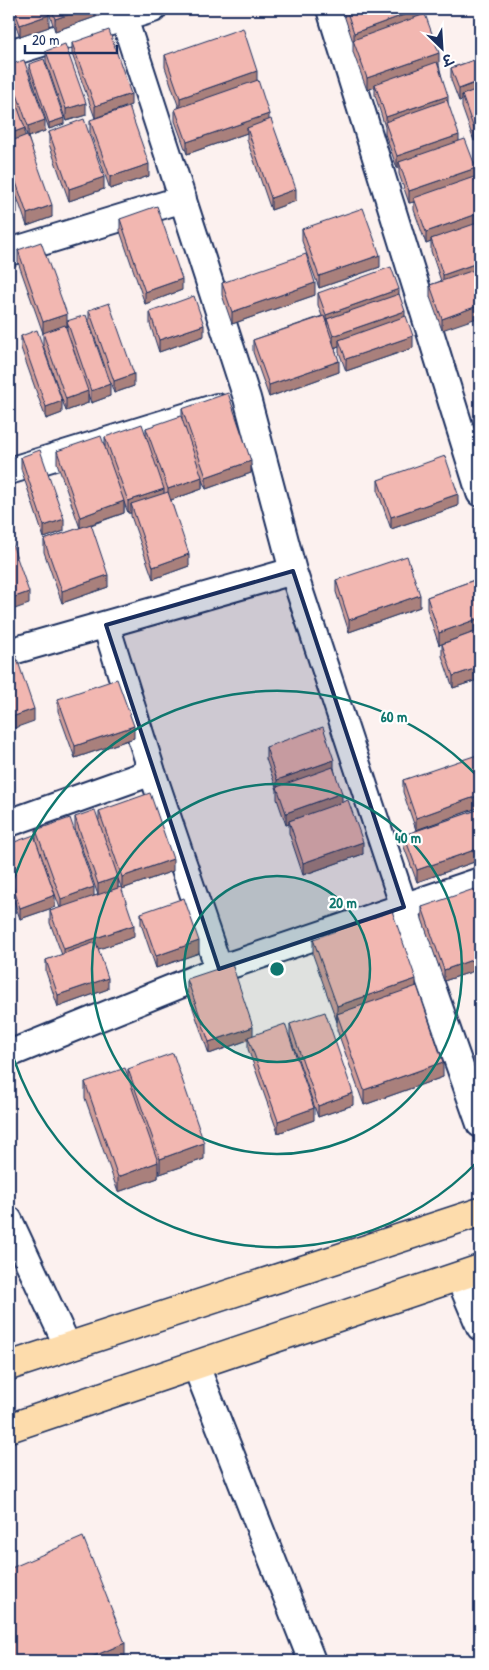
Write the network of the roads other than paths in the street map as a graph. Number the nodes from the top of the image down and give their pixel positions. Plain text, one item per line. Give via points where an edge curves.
1 (152, 9) edge
2 (330, 9) edge
3 (123, 13) edge
4 (9, 53) edge
5 (184, 199) junction
6 (9, 252) edge
7 (247, 398) junction
8 (472, 435) edge
9 (9, 470) edge
10 (480, 493) edge
11 (293, 571) junction
12 (106, 624) junction
13 (9, 652) edge
14 (152, 772) junction
15 (9, 823) edge
16 (480, 881) edge
17 (404, 907) junction
18 (220, 969) junction
19 (9, 1054) edge
20 (480, 1124) edge
21 (480, 1212) edge
22 (9, 1220) edge
23 (470, 1273) edge
24 (480, 1326) edge
25 (68, 1346) junction
26 (9, 1366) edge
27 (196, 1366) junction
28 (9, 1428) edge
29 (312, 1661) edge

1 - 3 street
2 - 8 street
3 - 4 street
3 - 5 street
5 - 6 street
5 - 7 street
7 - 9 street
7 - 11 street
8 - 10 street
11 - 12 street
11 - 17 street
12 - 13 street
12 - 14 street
14 - 15 street
14 - 18 street
16 - 17 street
17 - 18 street
17 - 20 street
18 - 19 street
21 - 25 main road
22 - 25 street
23 - 24 street
23 - 27 main road
25 - 26 main road
27 - 28 main road
27 - 29 street

